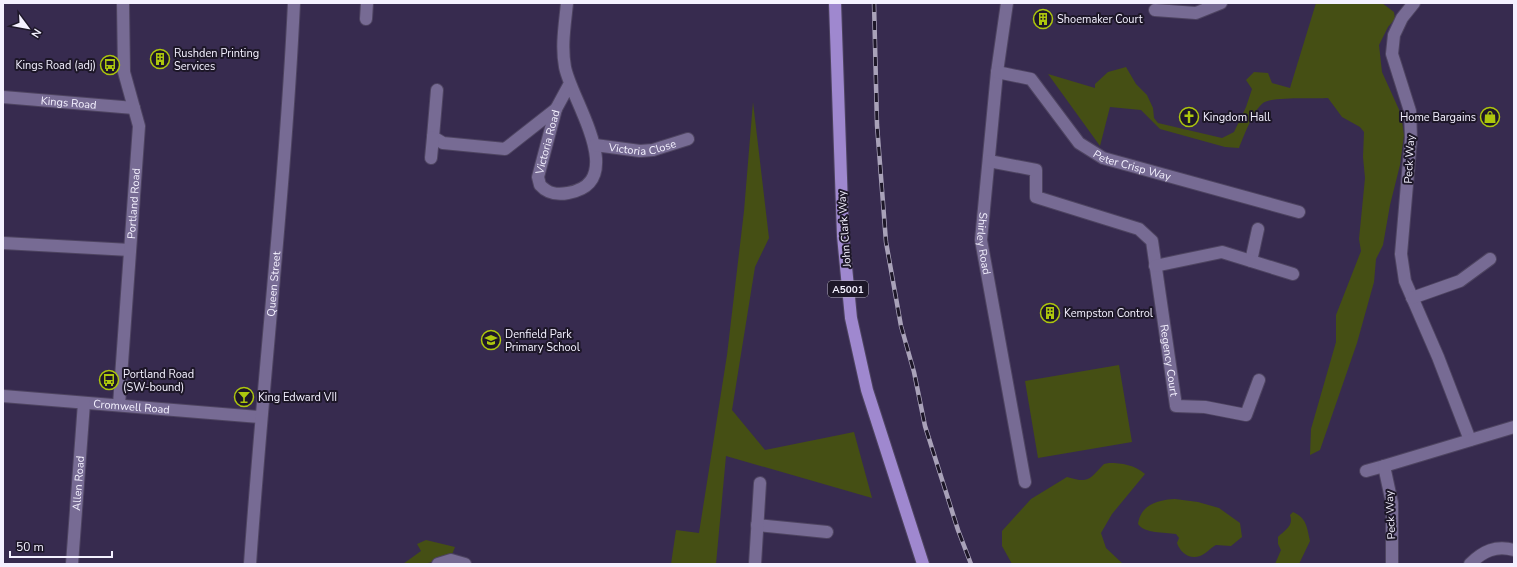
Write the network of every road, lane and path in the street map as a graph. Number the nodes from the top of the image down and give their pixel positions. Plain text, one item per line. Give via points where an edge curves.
1 (123, 3) edge
2 (294, 3) edge
3 (367, 3) edge
4 (567, 3) edge
5 (835, 3) edge
6 (1007, 3) edge
7 (1221, 3) edge
8 (1414, 3) edge
9 (1155, 10) dead end
10 (366, 19) dead end
11 (997, 72) junction
12 (569, 84) junction
13 (437, 90) dead end
14 (3, 97) edge
15 (134, 108) junction
16 (556, 109) junction
17 (433, 137) junction
18 (688, 139) dead end
19 (595, 145) junction
20 (431, 158) dead end
21 (989, 161) junction
22 (1299, 212) dead end
23 (1258, 229) dead end
24 (3, 243) edge
25 (130, 250) junction
26 (1490, 259) dead end
27 (1251, 261) junction
28 (1155, 266) junction
29 (1293, 274) dead end
30 (1412, 298) junction
31 (1259, 380) dead end
32 (3, 396) edge
33 (84, 403) junction
34 (119, 405) junction
35 (260, 417) junction
36 (1514, 427) edge
37 (1470, 440) junction
38 (1384, 466) junction
39 (1366, 471) dead end
40 (1025, 482) dead end
41 (760, 483) dead end
42 (758, 525) junction
43 (827, 532) dead end
44 (1514, 550) edge
45 (72, 564) edge
46 (250, 564) edge
47 (438, 564) edge
48 (465, 564) edge
49 (755, 564) edge
50 (923, 564) edge
51 (1392, 564) edge
52 (1470, 564) edge

1 - 15 street, Portland Road via 124,72
2 - 35 street, Queen Street
3 - 10 street
4 - 12 street, Victoria Road via 563,46
5 - 50 main road, John Clark Way / A5001 via 842,236 851,318 867,390
6 - 11 street, Shirley Road
7 - 9 street via 1196,13
8 - 30 street, Peck Way via 1402,18 1394,35 1392,54 1410,111 1411,138 1401,254 1405,281
11 - 21 street, Shirley Road
11 - 22 street, Peter Crisp Way via 1031,79 1079,143 1103,158
12 - 16 street, Victoria Road
12 - 19 street, Victoria Road
13 - 17 street
14 - 15 street, Kings Road
15 - 25 street, Portland Road via 139,126
16 - 17 street via 505,149 443,143
16 - 19 street, Victoria Road via 538,177 544,190 552,194 562,194 583,188 596,169
17 - 20 street
18 - 19 street, Victoria Close via 653,150 640,151
21 - 28 street, Regency Court via 1036,170 1036,198 1139,229 1152,241
21 - 40 street, Shirley Road via 981,240
23 - 27 street
24 - 25 street
25 - 34 street, Portland Road
26 - 30 street via 1460,281
27 - 28 street via 1222,252
27 - 29 street
28 - 31 street, Regency Court via 1176,406 1205,407 1246,415
30 - 37 street, Peck Way
32 - 33 street, Cromwell Road
33 - 34 street, Cromwell Road
33 - 45 street, Allen Road
34 - 35 street, Cromwell Road
35 - 46 street, Queen Street
36 - 37 street
37 - 38 street
38 - 39 street
38 - 51 street, Peck Way via 1392,503
41 - 42 street
42 - 43 street
42 - 49 street
44 - 52 street via 1489,550
47 - 48 street via 451,560

